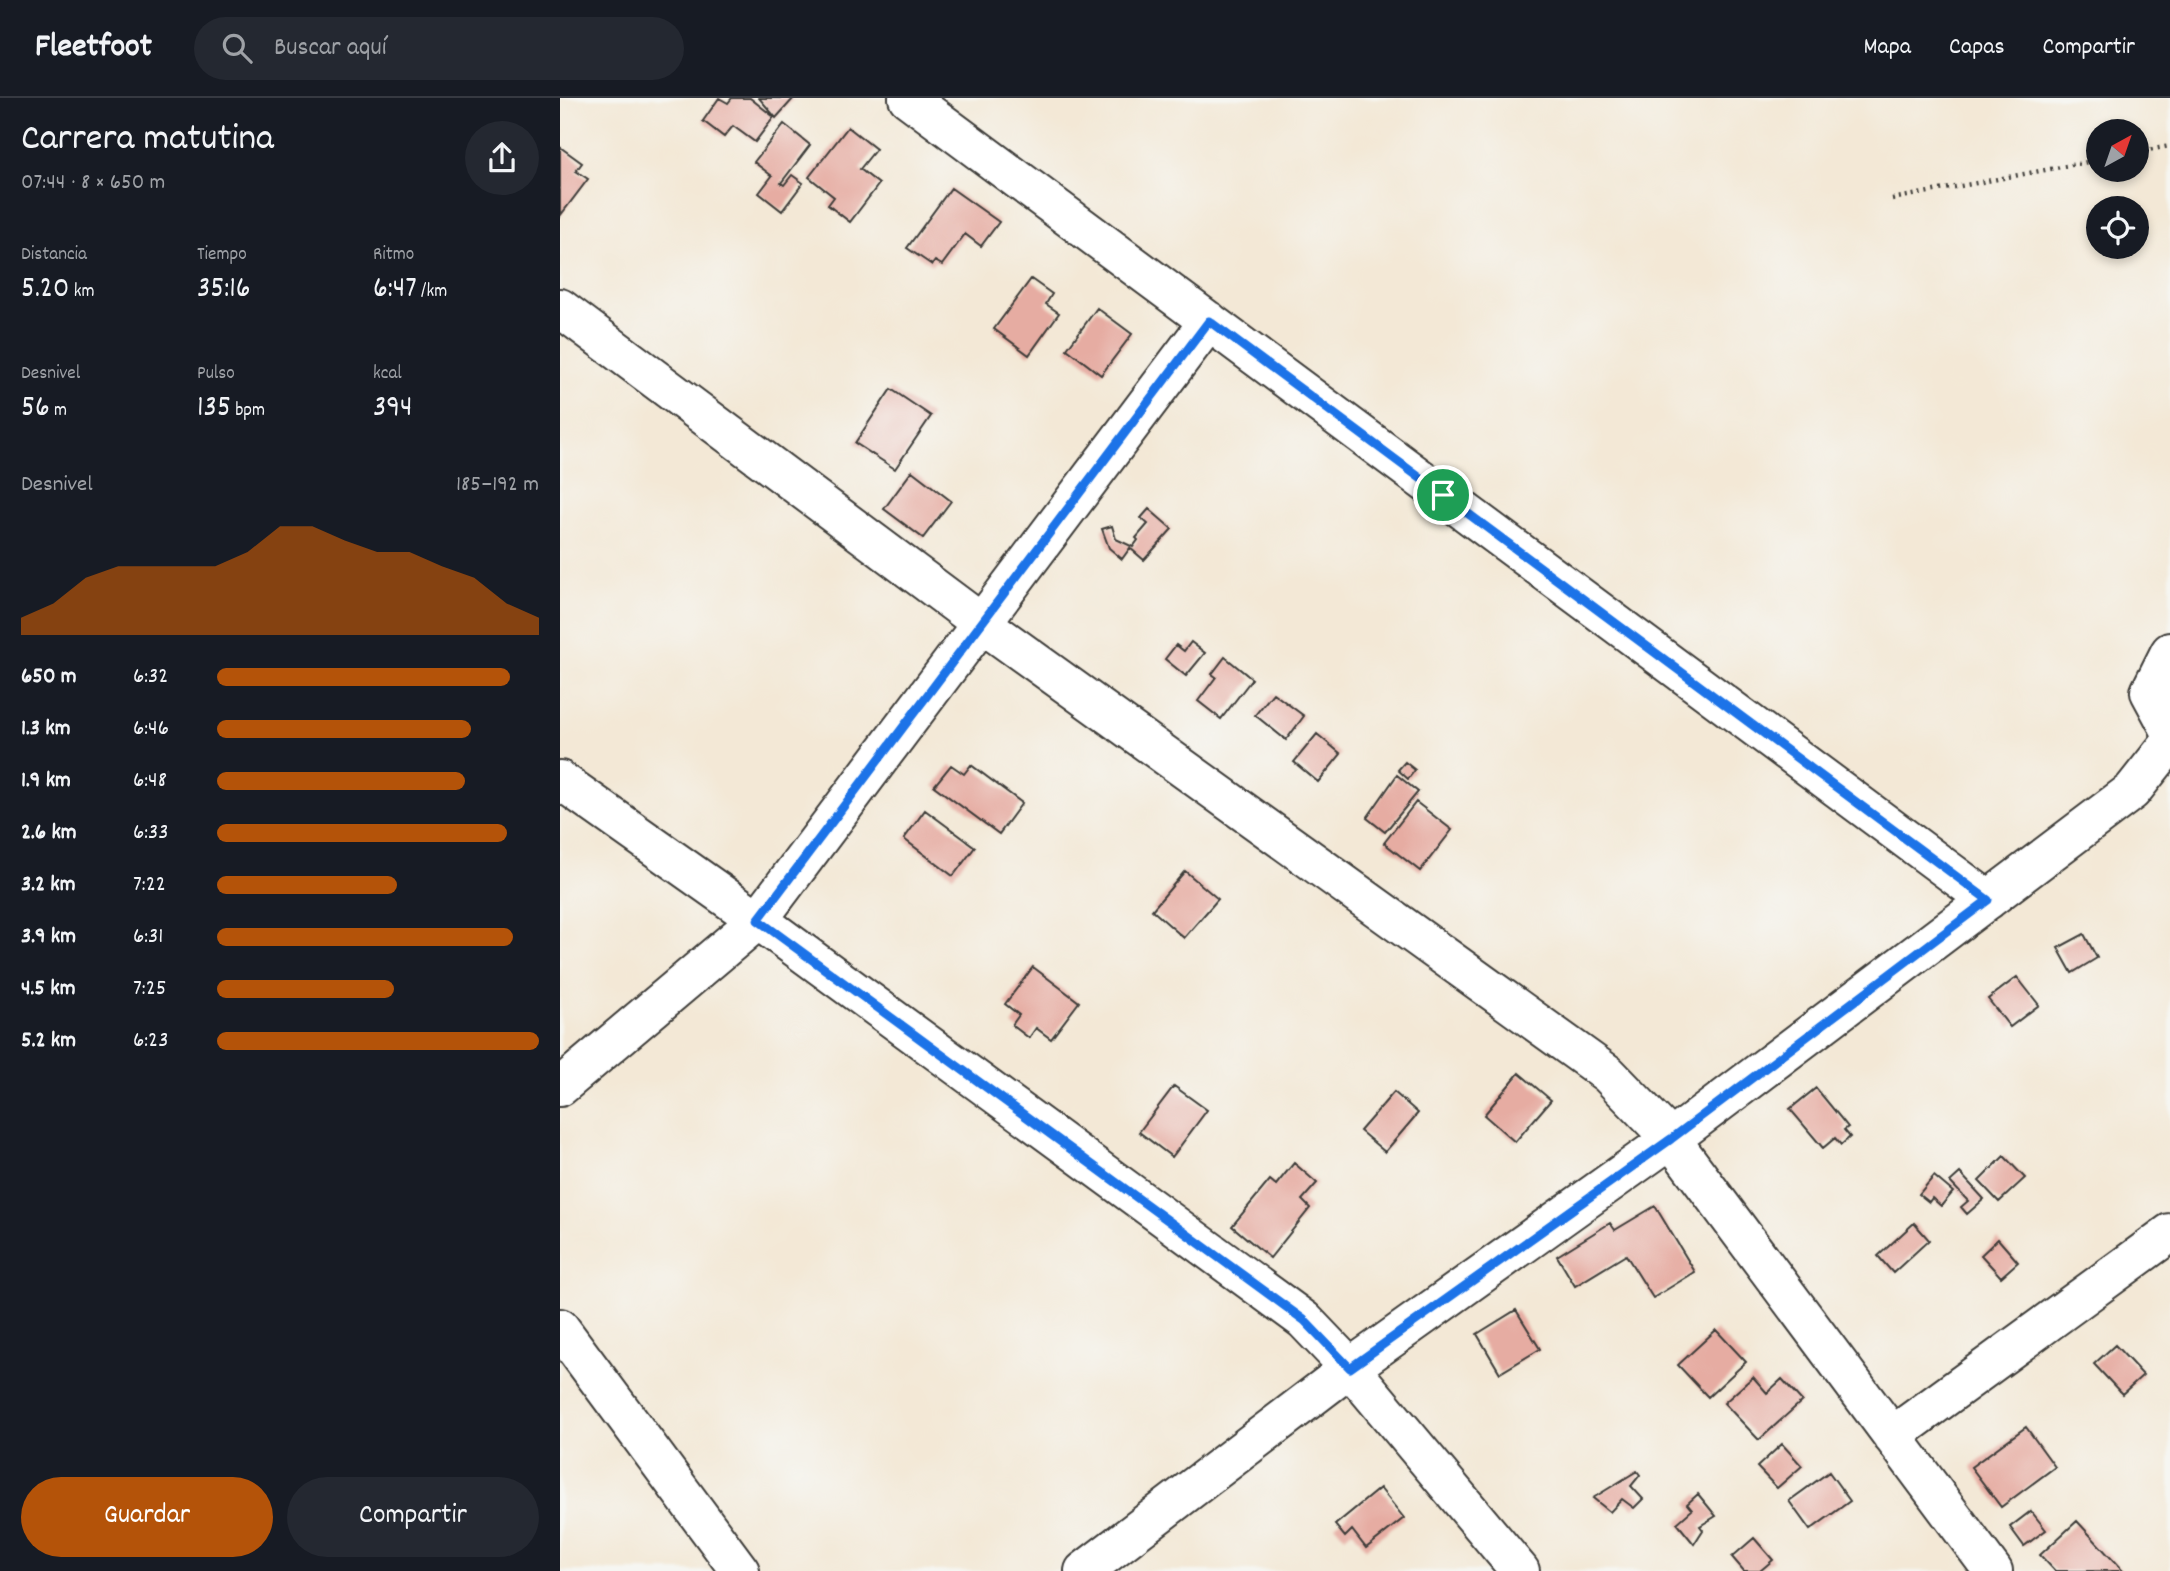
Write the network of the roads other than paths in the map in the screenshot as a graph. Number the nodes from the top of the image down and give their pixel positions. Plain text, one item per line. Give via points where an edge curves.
1 (908, 98) edge
2 (560, 308) edge
3 (1209, 321) junction
4 (980, 622) junction
5 (2170, 652) edge
6 (2170, 729) edge
7 (2170, 743) edge
8 (560, 780) edge
9 (1988, 900) junction
10 (758, 920) junction
11 (560, 1087) edge
12 (1671, 1139) junction
13 (2170, 1233) edge
14 (560, 1328) edge
15 (1350, 1368) junction
16 (1892, 1436) junction
17 (740, 1571) edge
18 (1084, 1571) edge
19 (1520, 1571) edge
20 (1993, 1571) edge

1 - 3 street
2 - 4 street
3 - 4 street
3 - 9 street
4 - 10 street
4 - 12 street via 1608,1074
5 - 6 street via 2150,692
7 - 9 street via 2132,791
8 - 10 street
9 - 12 street
10 - 11 street
10 - 15 street via 1304,1320
12 - 15 street
12 - 16 street
13 - 16 street
14 - 17 street
15 - 18 street
15 - 19 street
16 - 20 street

